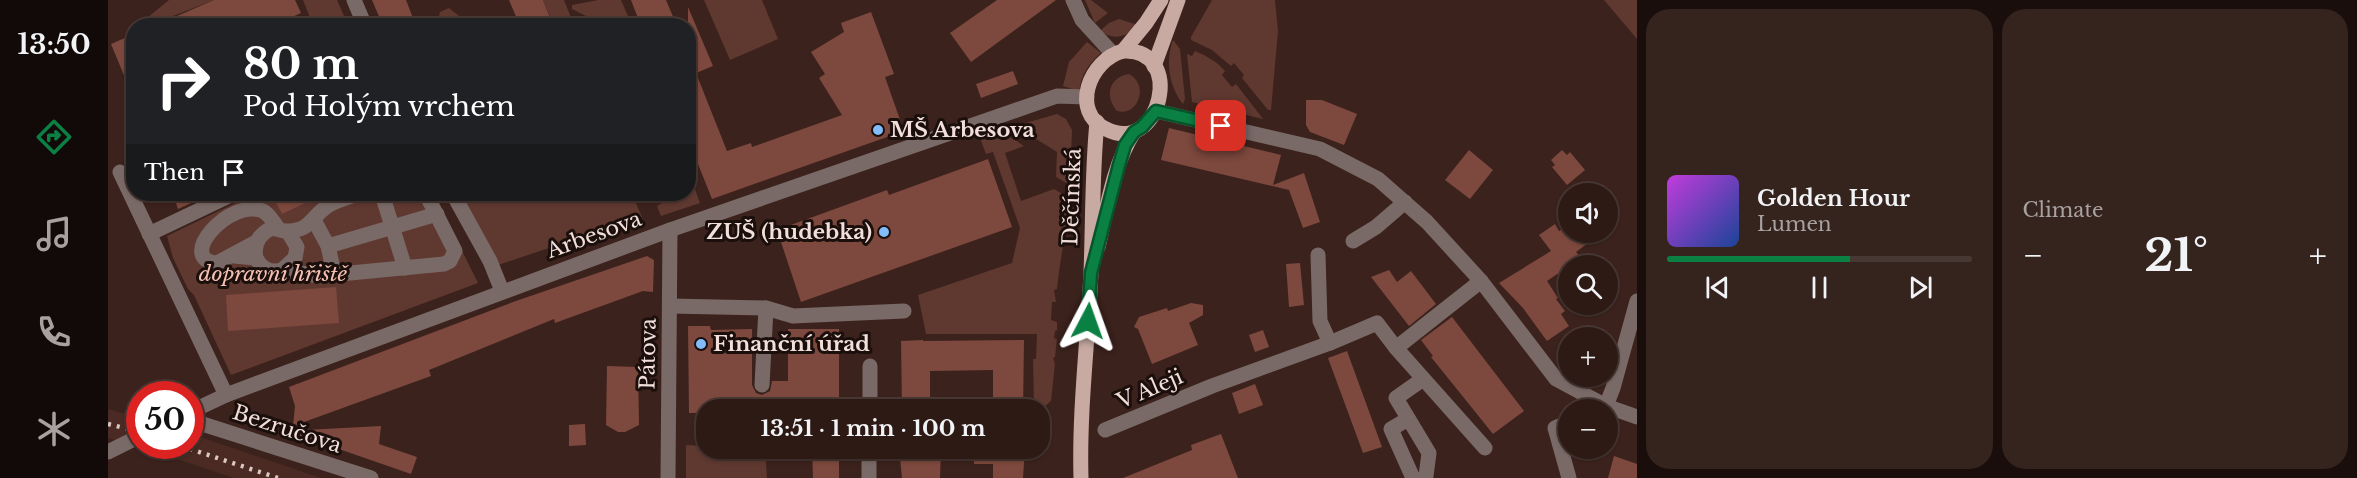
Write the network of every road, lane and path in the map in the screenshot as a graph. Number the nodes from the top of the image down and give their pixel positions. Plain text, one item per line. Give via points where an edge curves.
1 (354, 0) edge
2 (1073, 0) edge
3 (1161, 0) edge
4 (1178, 0) edge
5 (362, 18) edge
6 (1118, 53) junction
7 (1154, 66) junction
8 (1087, 97) junction
9 (1156, 111) junction
10 (1097, 122) junction
11 (1134, 132) junction
12 (120, 172) dead end
13 (126, 185) edge
14 (134, 201) edge
15 (218, 201) edge
16 (340, 201) edge
17 (385, 201) edge
18 (430, 201) edge
19 (457, 201) edge
20 (1404, 202) junction
21 (257, 209) junction
22 (437, 214) junction
23 (313, 222) junction
24 (394, 227) junction
25 (282, 230) junction
26 (670, 230) junction
27 (149, 234) junction
28 (259, 237) junction
29 (1353, 241) dead end
30 (328, 246) junction
31 (296, 252) junction
32 (1318, 255) dead end
33 (234, 256) junction
34 (256, 258) junction
35 (405, 268) junction
36 (282, 270) junction
37 (309, 273) junction
38 (334, 273) junction
39 (1091, 273) junction
40 (1481, 281) junction
41 (502, 291) junction
42 (1637, 301) edge
43 (670, 306) junction
44 (766, 308) junction
45 (904, 311) dead end
46 (1330, 343) junction
47 (1396, 348) junction
48 (870, 366) dead end
49 (1424, 379) junction
50 (762, 385) dead end
51 (226, 395) junction
52 (870, 399) edge
53 (1587, 399) edge
54 (1606, 399) edge
55 (204, 405) edge
56 (1618, 412) edge
57 (1637, 417) edge
58 (1408, 419) junction
59 (204, 424) edge
60 (1105, 430) dead end
61 (126, 443) edge
62 (1485, 448) dead end
63 (108, 452) edge
64 (869, 459) edge
65 (1564, 459) edge
66 (371, 478) edge
67 (668, 478) edge
68 (869, 478) edge
69 (1081, 478) edge
70 (1413, 478) edge
71 (1423, 478) edge
72 (1569, 478) edge

1 - 5 street
2 - 6 street via 1082,20
3 - 6 main road
4 - 7 main road
6 - 7 main road via 1140,53
6 - 8 main road via 1093,73
7 - 9 main road via 1160,89
8 - 10 main road, Děčínská
8 - 26 street, Arbesova via 1058,96
9 - 11 main road, Děčínská
9 - 20 street via 1320,149 1378,179
10 - 11 main road, Děčínská via 1111,132
10 - 39 main road, Děčínská
11 - 39 main road, Děčínská via 1125,145
12 - 13 street
14 - 27 street
15 - 27 street
16 - 23 street via 326,207
17 - 24 street
18 - 22 street
19 - 41 street
20 - 29 street
20 - 40 street
21 - 25 street via 266,212
21 - 28 street via 263,221
21 - 33 street via 249,207 237,212 209,231 203,240 202,254 210,263
22 - 24 street
22 - 35 street via 455,251 450,261
23 - 25 street via 295,231
23 - 30 street
23 - 31 street
24 - 30 street
24 - 35 street
25 - 28 street via 272,228
25 - 31 street via 292,237
26 - 41 street, Arbesova
26 - 43 street, Pátova
27 - 51 street
28 - 33 street
28 - 34 street
30 - 38 street
31 - 36 street
31 - 37 street
32 - 46 street via 1320,321
33 - 34 street
34 - 36 street via 269,271
35 - 38 street
36 - 37 street
37 - 38 street
39 - 69 main road, Děčínská
40 - 47 street
40 - 53 street via 1556,379
41 - 51 street, Arbesova
42 - 54 street via 1613,388
43 - 44 street
43 - 67 street, Pátova
44 - 45 street via 793,315
44 - 50 street
46 - 47 street, V Aleji via 1377,323
46 - 60 street, V Aleji
47 - 49 street
48 - 52 street
49 - 58 street via 1396,398
49 - 62 street
51 - 55 street, Arbesova
56 - 57 street
58 - 70 street via 1391,429
58 - 71 street via 1429,453
59 - 66 street, Bezručova
61 - 63 street
64 - 68 street
65 - 72 street

